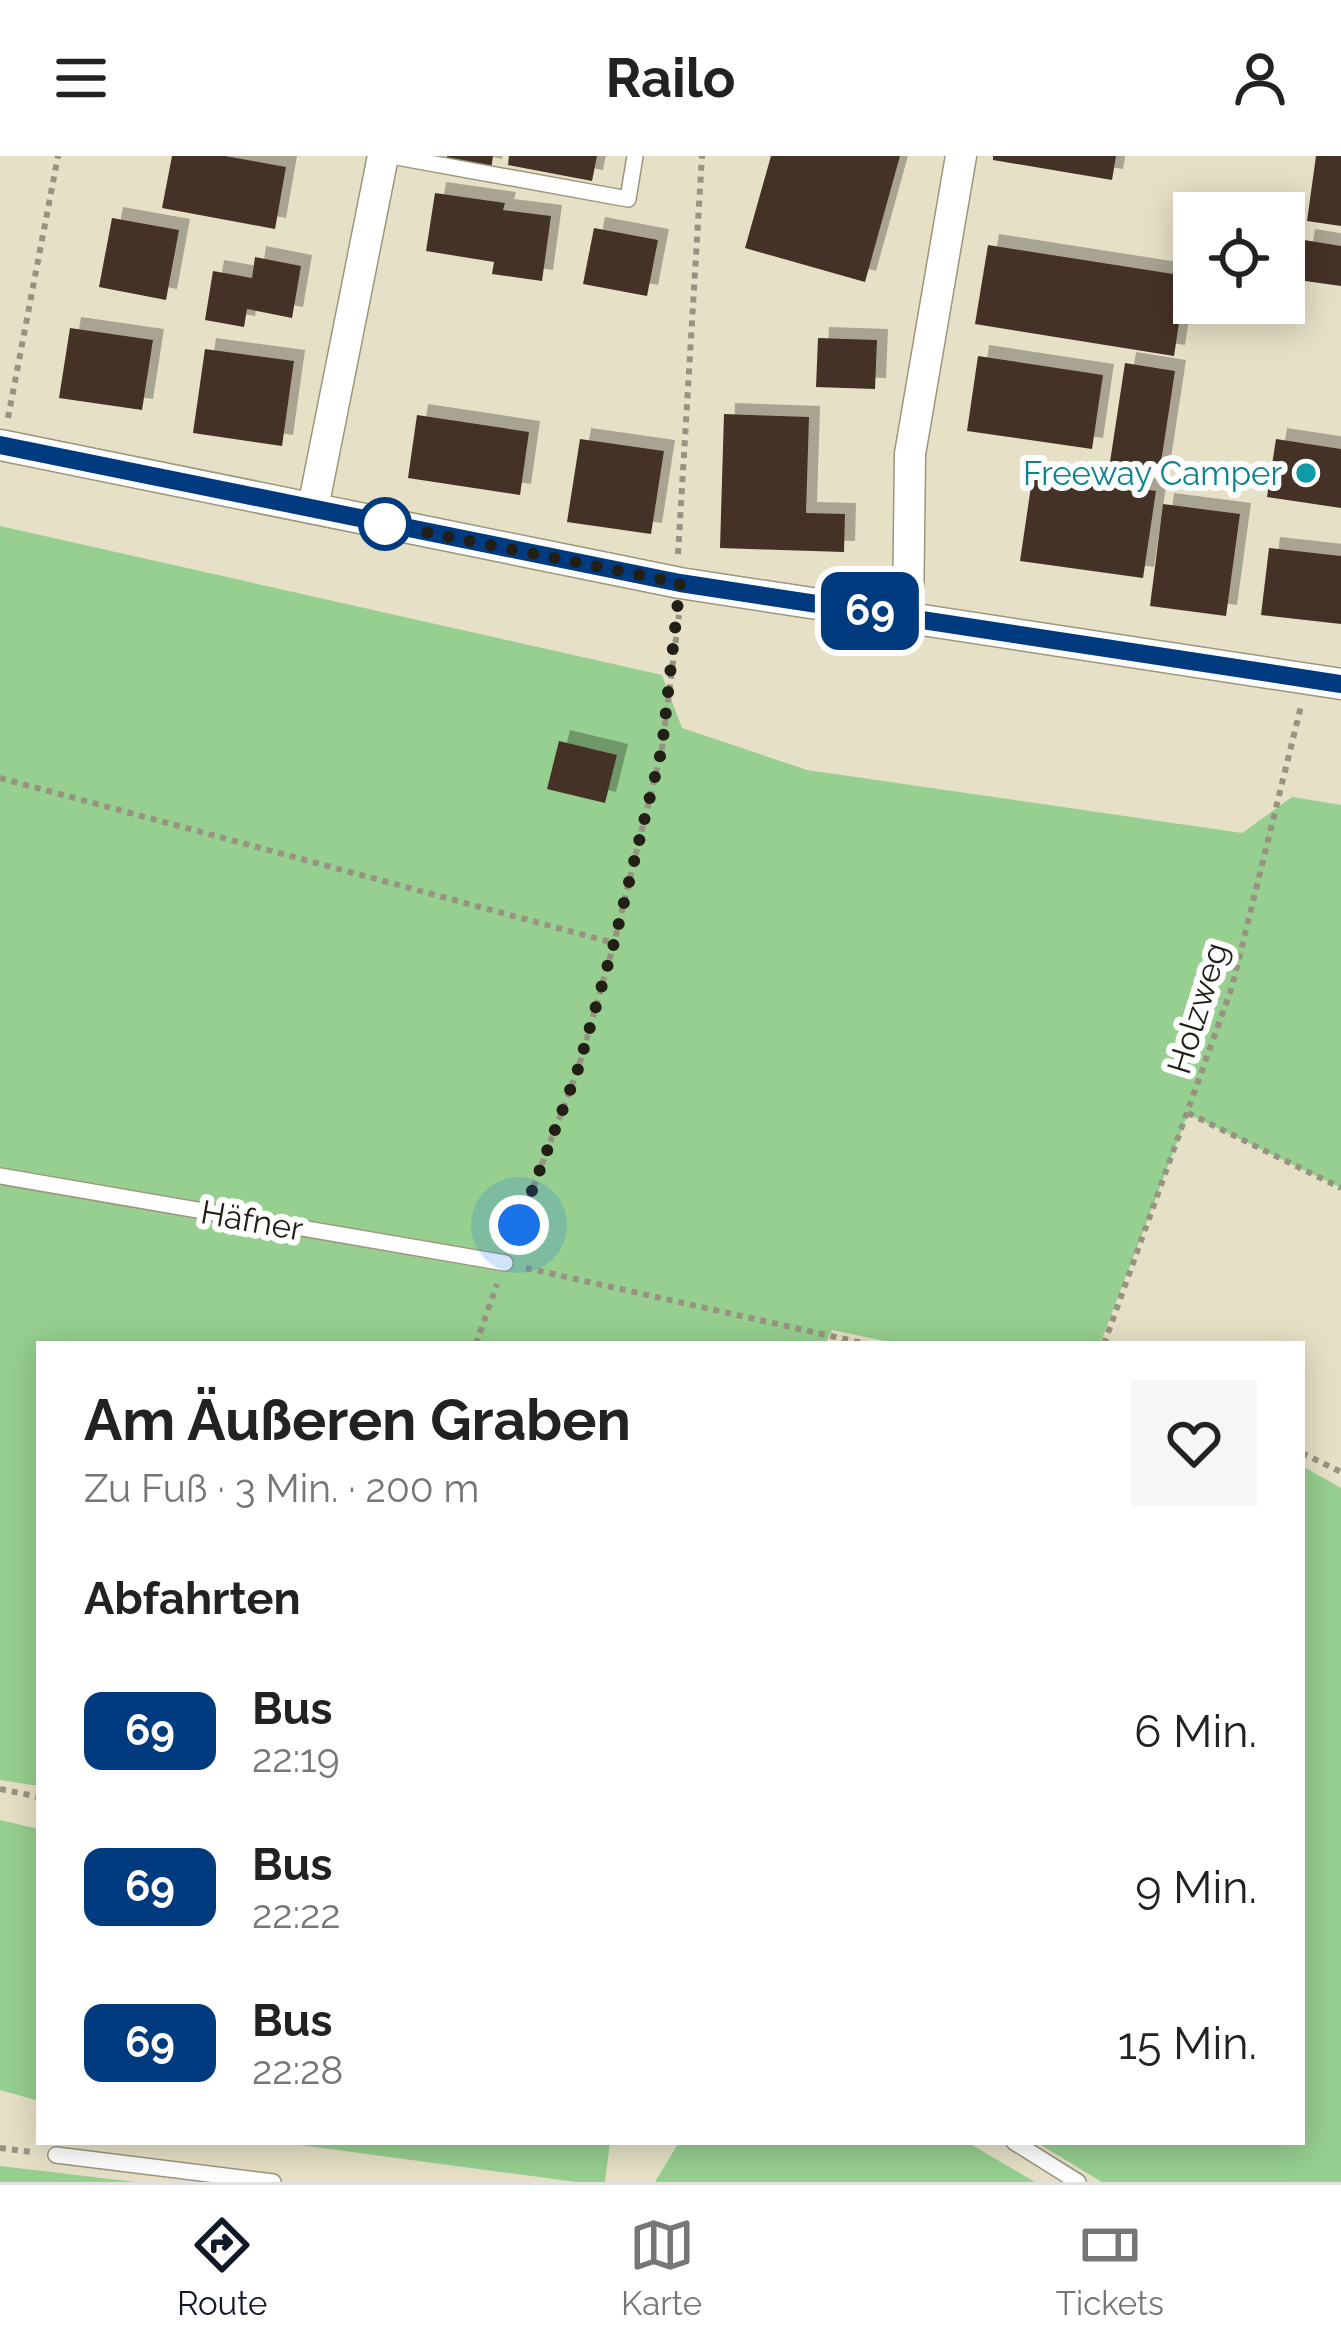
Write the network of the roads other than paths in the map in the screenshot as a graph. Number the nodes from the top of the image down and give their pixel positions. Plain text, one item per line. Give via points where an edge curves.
1 (387, 156) edge
2 (635, 156) edge
3 (961, 156) edge
4 (1, 445) edge
5 (313, 508) junction
6 (908, 617) junction
7 (1341, 684) edge
8 (0, 1176) edge
9 (505, 1263) road end
10 (1019, 2145) edge
11 (56, 2155) road end
12 (273, 2182) edge
13 (1078, 2182) edge

1 - 2 lane via 628,199
1 - 5 street
3 - 6 street via 910,454
4 - 5 street
5 - 6 street via 680,583
6 - 7 street
8 - 9 lane, Häfner
10 - 13 lane
11 - 12 lane

